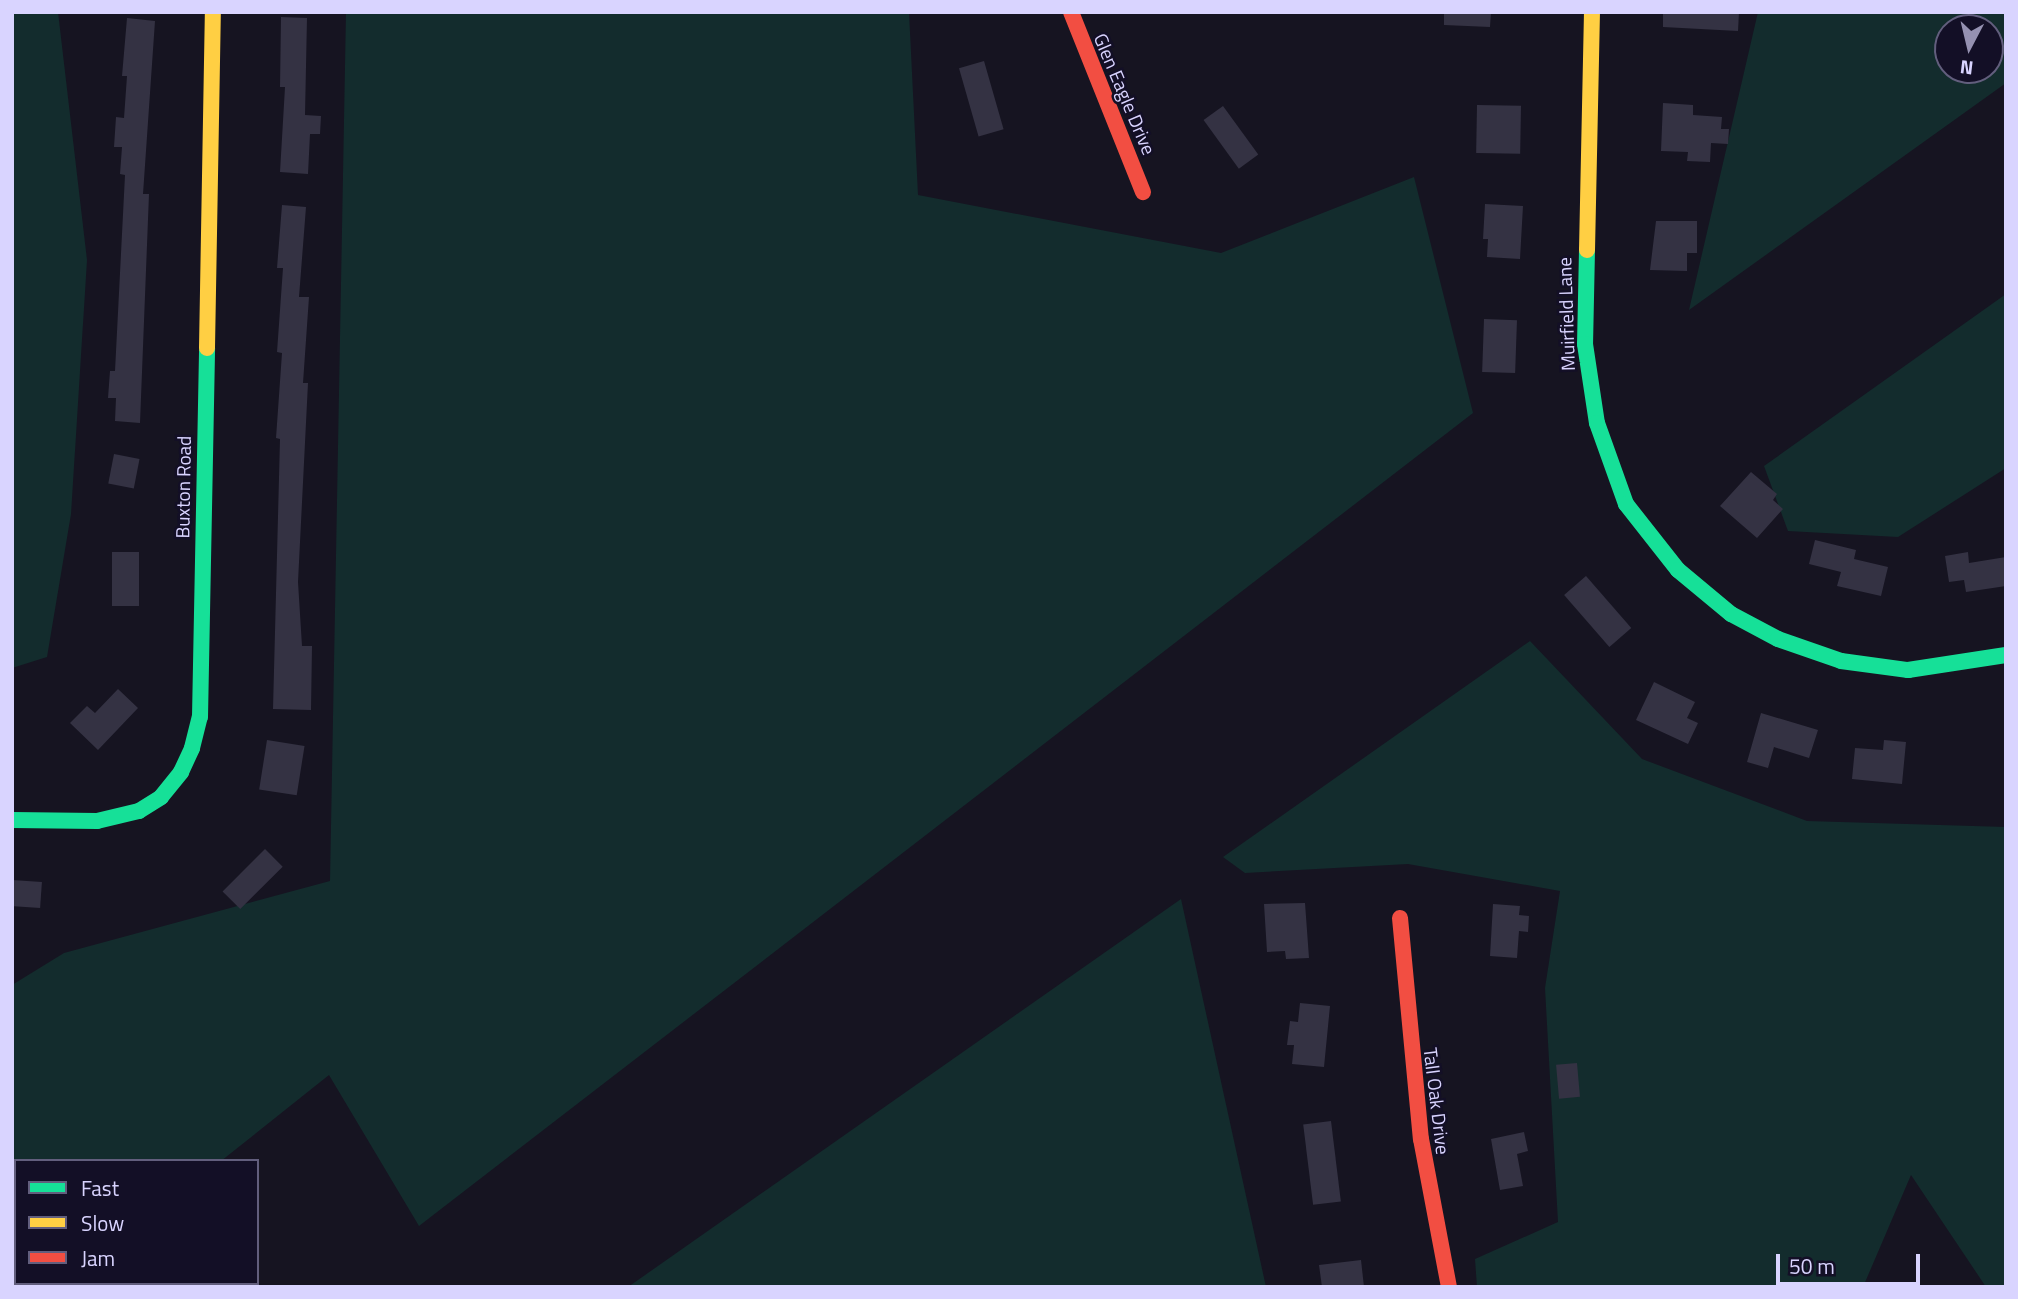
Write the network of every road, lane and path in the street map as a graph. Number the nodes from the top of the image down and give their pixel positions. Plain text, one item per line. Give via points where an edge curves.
1 (213, 12) edge
2 (1071, 12) edge
3 (1592, 12) edge
4 (1143, 192) dead end
5 (2006, 656) edge
6 (12, 820) edge
7 (1400, 918) dead end
8 (1449, 1287) edge

1 - 6 street, Buxton Road via 200,717 181,772 161,796 139,811 97,821
2 - 4 street, Glen Eagle Drive
3 - 5 street, Muirfield Lane via 1585,344 1597,423 1626,505 1678,570 1731,614 1778,639 1841,661 1908,670
7 - 8 street, Tall Oak Drive via 1421,1139

